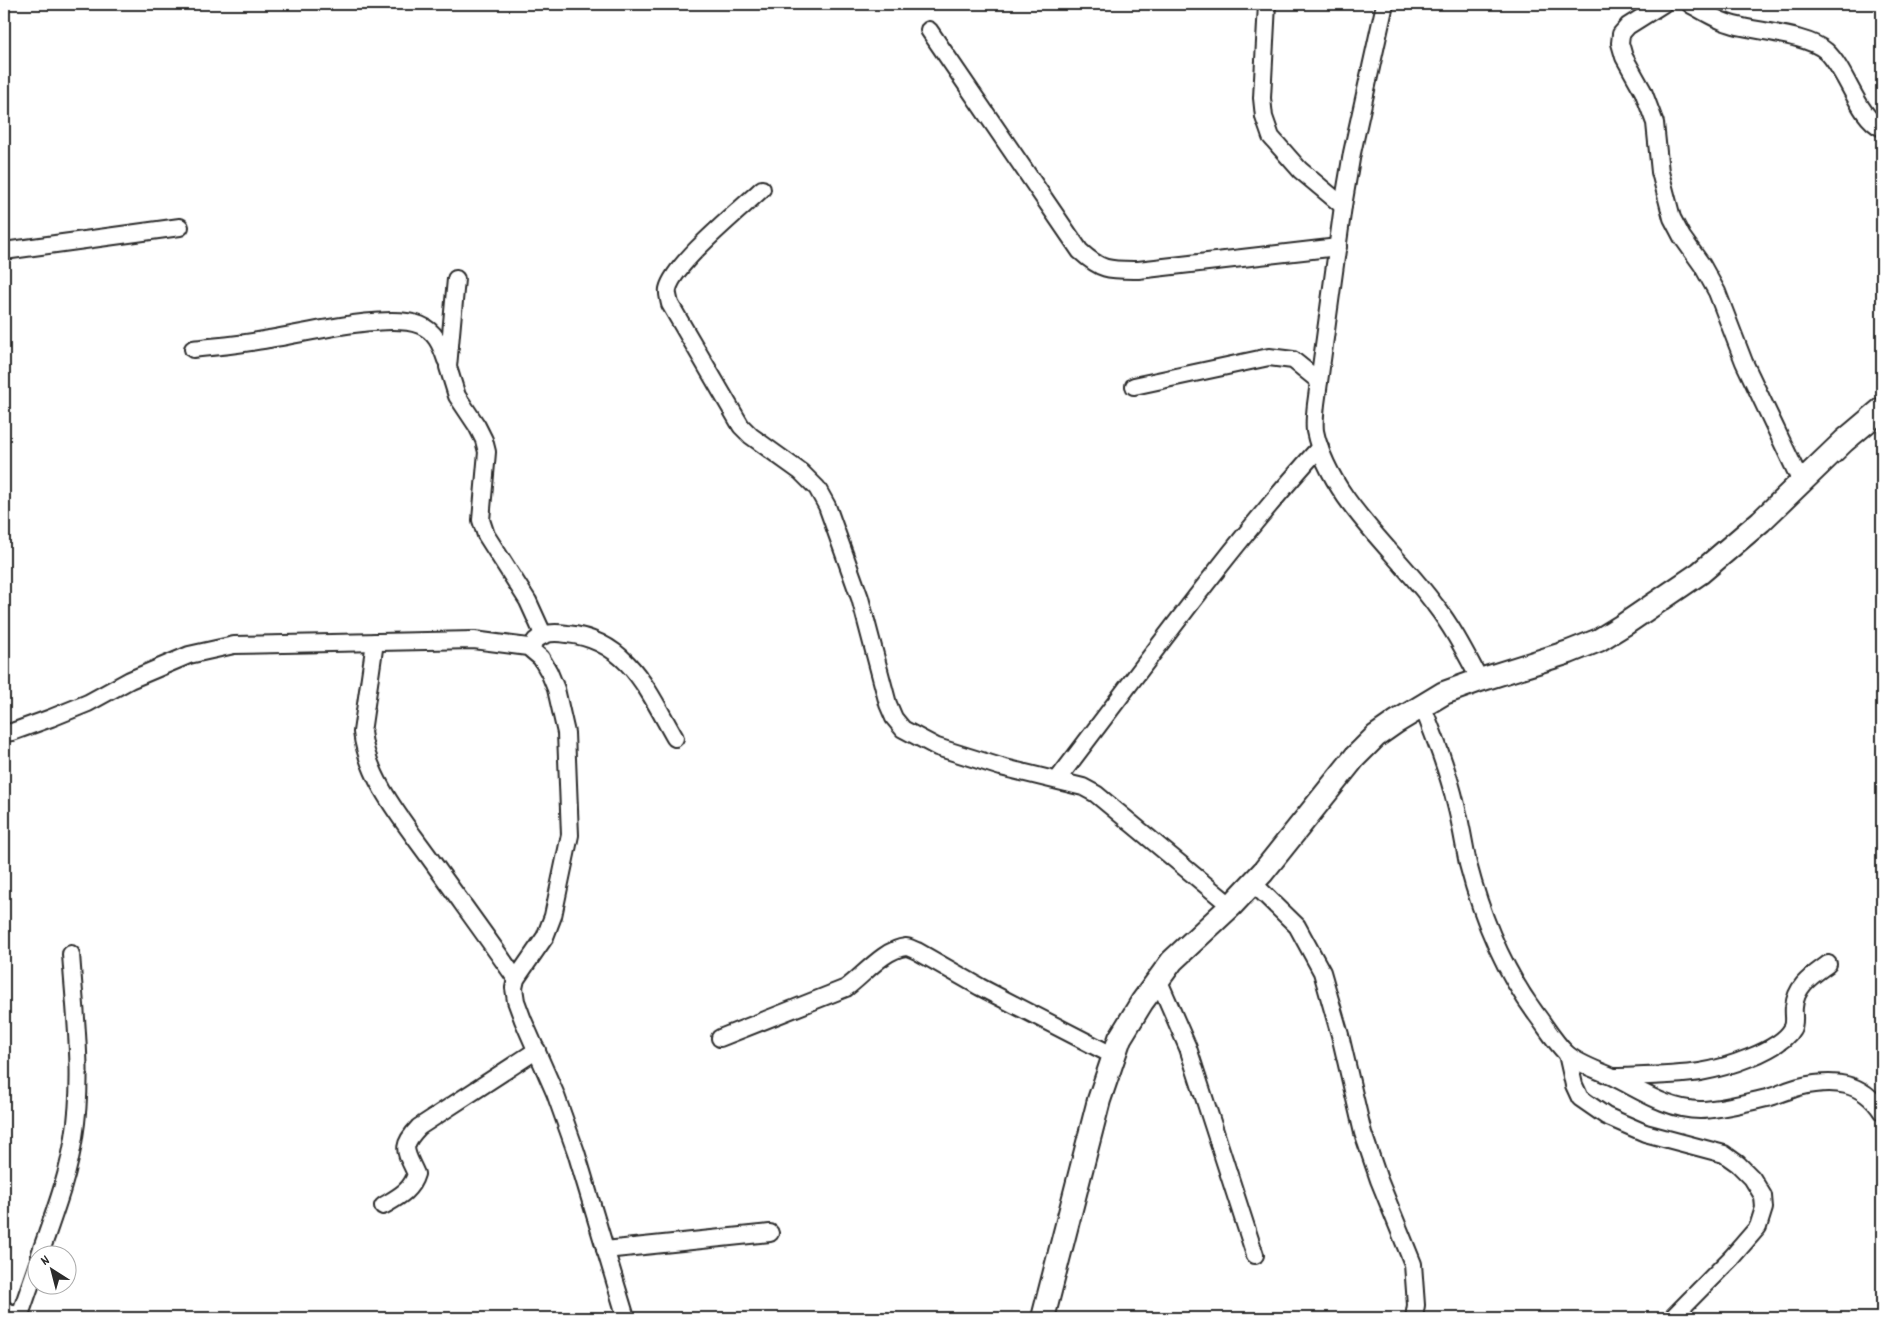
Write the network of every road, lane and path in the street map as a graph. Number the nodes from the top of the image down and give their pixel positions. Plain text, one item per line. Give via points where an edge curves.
1 (1267, 4) edge
2 (1386, 4) edge
3 (1663, 4) edge
4 (1690, 4) edge
5 (929, 30) dead end
6 (1882, 128) edge
7 (762, 189) dead end
8 (1343, 206) junction
9 (180, 227) dead end
10 (1338, 247) junction
11 (4, 251) edge
12 (456, 279) dead end
13 (193, 348) dead end
14 (448, 367) junction
15 (1319, 381) junction
16 (1134, 386) dead end
17 (1882, 409) edge
18 (1320, 447) junction
19 (1802, 484) junction
20 (543, 634) junction
21 (375, 642) junction
22 (528, 647) junction
23 (1480, 680) junction
24 (1422, 705) junction
25 (4, 733) edge
26 (675, 738) dead end
27 (1057, 780) junction
28 (1253, 883) junction
29 (1231, 906) junction
30 (71, 954) dead end
31 (1828, 964) dead end
32 (516, 979) junction
33 (1158, 979) junction
34 (720, 1038) dead end
35 (537, 1050) junction
36 (1567, 1054) junction
37 (1114, 1056) junction
38 (1614, 1078) junction
39 (1882, 1112) edge
40 (383, 1206) dead end
41 (770, 1233) dead end
42 (43, 1244) edge
43 (605, 1250) junction
44 (1255, 1255) dead end
45 (28, 1292) edge
46 (4, 1309) edge
47 (19, 1318) edge
48 (626, 1318) edge
49 (1043, 1318) edge
50 (1414, 1318) edge
51 (1672, 1318) edge

1 - 8 street via 1262,98 1271,137 1300,170
2 - 8 street
3 - 19 street via 1628,26 1621,34 1620,44 1655,123 1660,172 1672,218 1717,292 1744,362
4 - 6 street via 1734,25 1813,42 1832,58 1866,114
5 - 10 street via 1080,251 1094,264 1109,270 1138,270
7 - 27 street via 687,259 667,290 670,304 741,426 801,472 824,500 860,598 894,718 903,729 937,747
8 - 10 street
9 - 11 street
10 - 15 street
12 - 14 street
13 - 14 street via 266,340 364,323 406,321 432,333
14 - 20 street via 457,396 477,426 487,452 481,507 483,528 528,601
15 - 16 street via 1293,360 1269,357
15 - 18 street via 1315,429
17 - 19 street via 1844,441
18 - 23 street via 1347,498 1435,604
18 - 27 street via 1236,546
19 - 23 street via 1700,573 1599,640
20 - 22 street
20 - 26 street via 580,635 611,648 624,658 649,692
21 - 22 street via 474,640
21 - 25 street via 234,646 190,655 130,680 88,703
21 - 32 street via 362,732 369,764 396,810
22 - 32 street via 541,658 549,672 563,719 568,758 570,835 553,916 544,937
23 - 24 street
24 - 28 street via 1376,736 1355,757
24 - 36 street via 1456,805 1469,865 1490,933 1519,992
27 - 29 street via 1096,794
28 - 29 street
28 - 50 street via 1298,926 1322,972 1340,1034 1362,1133 1413,1264
29 - 33 street via 1172,961
30 - 42 street via 79,1070 75,1135 68,1172
31 - 38 street via 1798,990 1794,1027 1774,1047 1700,1072
32 - 35 street via 516,1001
33 - 37 street via 1120,1038
33 - 44 street via 1188,1048
34 - 37 street via 846,988 881,958 907,947
35 - 40 street via 419,1127 408,1139 405,1149 416,1174 414,1183 405,1193
35 - 43 street via 589,1192
36 - 38 street
36 - 51 street via 1580,1098 1606,1116 1645,1133 1724,1154 1752,1178 1763,1196 1764,1208 1758,1226
37 - 49 street via 1091,1127
38 - 39 street via 1652,1098 1700,1110 1768,1098 1799,1087 1843,1083 1860,1089
41 - 43 street
43 - 48 street
45 - 47 street
46 - 47 street

